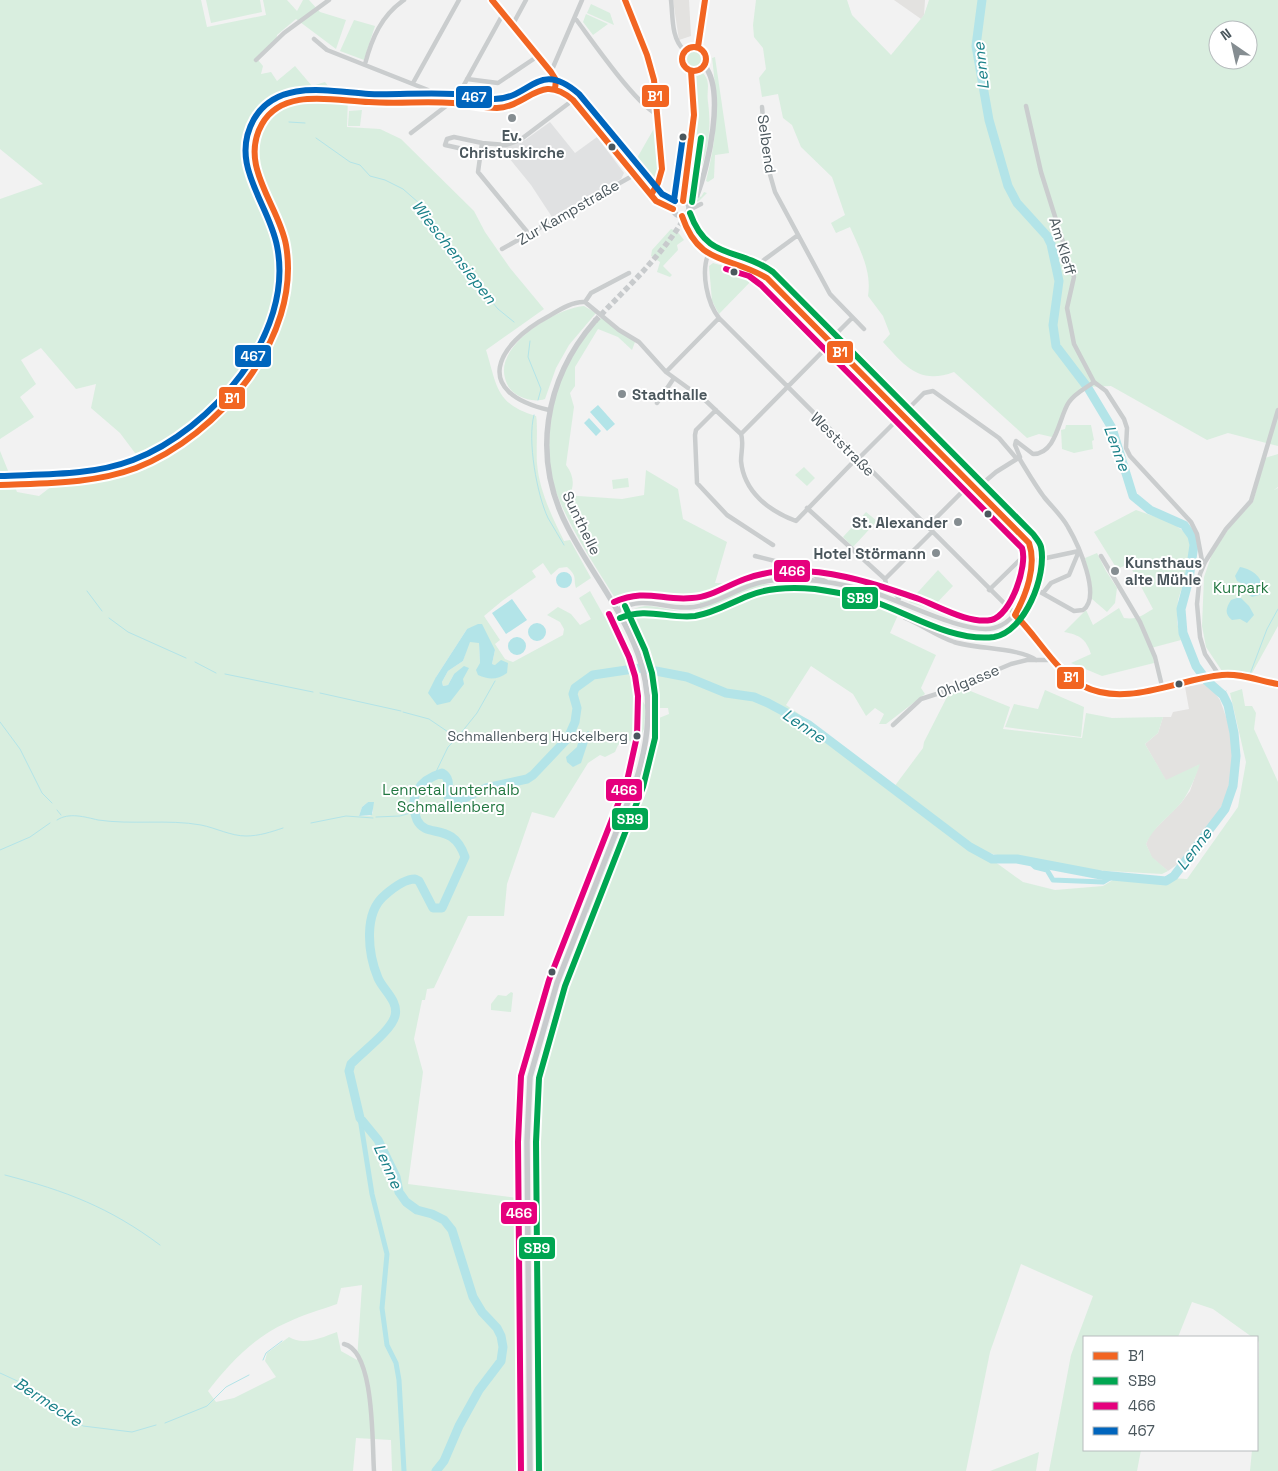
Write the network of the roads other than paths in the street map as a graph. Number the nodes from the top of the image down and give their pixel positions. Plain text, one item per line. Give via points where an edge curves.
1 (330, 0) edge
2 (404, 0) edge
3 (459, 0) edge
4 (492, 0) edge
5 (526, 0) edge
6 (582, 0) edge
7 (625, 0) edge
8 (672, 0) edge
9 (705, 0) edge
10 (503, 14) junction
11 (575, 18) junction
12 (512, 24) junction
13 (314, 39) dead end
14 (698, 47) junction
15 (684, 50) junction
16 (538, 56) junction
17 (256, 60) dead end
18 (365, 64) junction
19 (704, 65) junction
20 (691, 71) junction
21 (551, 72) junction
22 (467, 79) junction
23 (413, 84) junction
24 (556, 89) junction
25 (573, 100) junction
26 (435, 103) junction
27 (452, 103) junction
28 (1026, 106) dead end
29 (762, 108) dead end
30 (658, 114) junction
31 (411, 133) dead end
32 (482, 143) junction
33 (481, 153) junction
34 (634, 175) junction
35 (651, 195) junction
36 (698, 195) tunnel mouth
37 (683, 201) junction
38 (702, 204) dead end
39 (673, 209) junction
40 (689, 210) junction
41 (682, 216) junction
42 (529, 234) junction
43 (798, 235) junction
44 (502, 250) dead end
45 (708, 255) junction
46 (753, 268) junction
47 (629, 273) dead end
48 (585, 302) junction
49 (719, 318) junction
50 (852, 318) junction
51 (595, 321) tunnel mouth
52 (864, 329) dead end
53 (830, 342) junction
54 (666, 372) junction
55 (674, 378) junction
56 (1092, 383) junction
57 (787, 388) junction
58 (657, 403) dead end
59 (549, 410) junction
60 (716, 410) junction
61 (1278, 410) edge
62 (902, 415) junction
63 (741, 434) junction
64 (1018, 458) junction
65 (857, 459) junction
66 (970, 484) junction
67 (0, 485) edge
68 (976, 489) junction
69 (807, 508) junction
70 (927, 527) junction
71 (932, 532) junction
72 (773, 545) dead end
73 (1032, 548) junction
74 (1079, 551) junction
75 (755, 556) dead end
76 (1101, 556) dead end
77 (1032, 561) junction
78 (1203, 566) junction
79 (885, 580) junction
80 (828, 583) junction
81 (1026, 584) junction
82 (989, 590) junction
83 (1043, 593) junction
84 (898, 602) junction
85 (617, 610) junction
86 (1015, 615) junction
87 (905, 618) dead end
88 (1038, 660) junction
89 (1052, 660) junction
90 (1217, 676) junction
91 (1278, 684) edge
92 (1162, 686) junction
93 (893, 725) dead end
94 (344, 1344) dead end
95 (374, 1471) edge
96 (530, 1471) edge

1 - 17 street via 284,33
2 - 18 street via 379,26
3 - 23 street
4 - 10 street
5 - 12 street
6 - 11 street
7 - 30 street via 650,63
8 - 15 street via 676,36
9 - 14 main road
10 - 12 street
10 - 22 street
11 - 21 street
11 - 30 street via 635,96 647,109
12 - 16 street
13 - 18 street via 326,50
14 - 15 main road
14 - 19 main road via 706,55
15 - 20 main road via 682,62
16 - 21 street
16 - 22 street via 498,83
18 - 23 street
19 - 20 main road
19 - 36 main road via 712,81 714,125
20 - 37 main road via 694,115
21 - 24 street via 556,80
22 - 27 street
23 - 26 street via 430,92
24 - 25 main road
24 - 27 main road via 534,91 502,109
25 - 32 street via 520,140 506,145
25 - 34 main road
26 - 27 main road
26 - 67 main road via 307,99 284,104 268,116 257,136 255,156 262,184 284,238 289,271 285,307 268,349 225,405 199,432 178,449 153,462 87,480
27 - 31 street
28 - 56 street, Am Kleff via 1041,172 1074,277 1067,308 1072,338
29 - 43 street, Selbend via 767,164 776,192
30 - 35 street via 662,169
32 - 33 street
32 - 33 street via 453,137 447,139 445,145
33 - 42 street via 478,172
34 - 35 main road
34 - 42 street, Zur Kampstraße
35 - 39 main road via 659,204
37 - 39 main road via 676,202
37 - 40 main road
38 - 40 street
39 - 41 main road
40 - 41 main road
41 - 45 street via 694,243
42 - 44 street, Zur Kampstraße
43 - 46 street
43 - 50 street, Selbend via 830,294
45 - 46 street
45 - 49 street, Weststraße via 705,264 708,295
46 - 53 street
47 - 48 street via 589,294
48 - 54 street via 639,342
48 - 59 street via 577,302 544,319 517,338 501,360 499,371 503,384 513,397
49 - 54 street
49 - 57 street, Weststraße
50 - 52 street, Selbend
50 - 53 street
51 - 59 main road, Sunthelle via 568,357
53 - 57 street
53 - 62 street
54 - 55 street
55 - 58 street
55 - 60 street
56 - 64 street via 1069,403 1056,435 1043,450 1033,454 1019,441 1015,442
56 - 78 street, Am Kleff via 1106,391 1126,425 1126,448 1130,456 1191,522 1198,534
57 - 63 street
57 - 65 street, Weststraße
59 - 85 main road, Sunthelle via 546,456 556,502 572,536
60 - 63 street
60 - 72 street via 696,430 697,483 727,515
61 - 78 street via 1250,501 1226,529
62 - 64 street via 924,394 936,392 999,438
62 - 65 street
62 - 66 street
63 - 69 street via 743,474 752,493 794,521 799,520
64 - 68 street
64 - 74 street via 1067,525
65 - 69 street
65 - 70 street, Weststraße
66 - 68 street
66 - 70 street
68 - 73 street
69 - 79 street
70 - 71 street, Weststraße
71 - 79 street
71 - 82 street, Weststraße
73 - 77 street
73 - 82 street
74 - 77 street
74 - 83 street via 1069,575 1051,583
74 - 83 street via 1087,570 1090,596 1086,609 1074,611
75 - 80 street via 799,567
76 - 92 street via 1140,622 1155,657
77 - 81 street
78 - 90 street via 1198,590 1200,637
79 - 84 street via 899,598
80 - 84 street via 855,587
80 - 85 street via 770,581 701,606 684,608 640,602
81 - 83 street
81 - 86 street
82 - 86 street, Weststraße
84 - 86 street via 976,629 998,626
85 - 96 main road, Sunthelle via 633,641 643,671 648,698 645,749 635,784 564,963 532,1064 527,1117
86 - 89 street, Weststraße
87 - 88 street via 952,641 1028,654
88 - 89 street, Ohlgasse
88 - 93 street, Ohlgasse via 1007,665 921,699
89 - 92 street, Weststraße via 1073,679 1096,692 1126,692
90 - 91 street, Weststraße
90 - 92 street, Weststraße
94 - 95 street via 356,1350 365,1374

